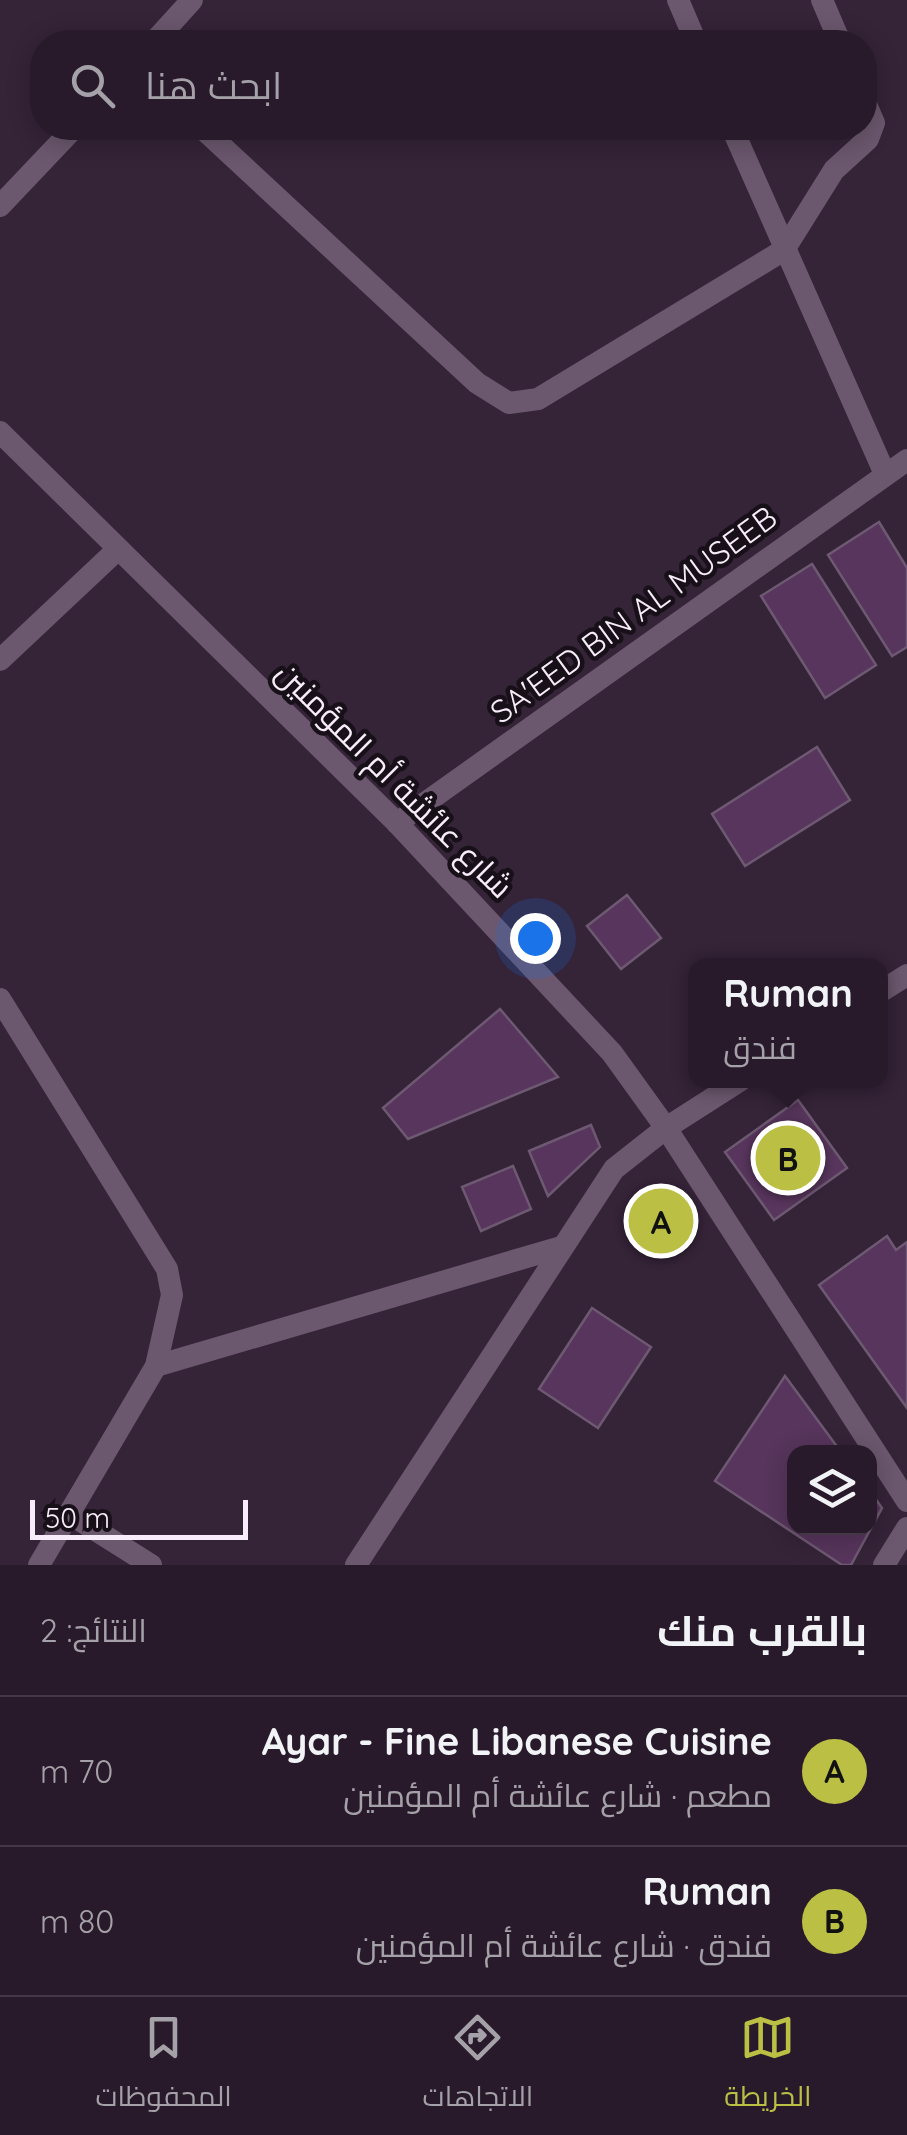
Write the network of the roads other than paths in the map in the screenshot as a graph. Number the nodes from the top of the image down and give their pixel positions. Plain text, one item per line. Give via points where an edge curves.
1 (192, 0) edge
2 (678, 0) edge
3 (822, 0) edge
4 (165, 30) edge
5 (691, 30) edge
6 (835, 30) edge
7 (63, 140) edge
8 (215, 140) edge
9 (737, 140) edge
10 (867, 140) edge
11 (0, 206) edge
12 (784, 250) junction
13 (0, 432) edge
14 (907, 460) edge
15 (885, 474) junction
16 (117, 550) junction
17 (0, 660) edge
18 (397, 823) junction
19 (0, 999) edge
20 (728, 1088) edge
21 (666, 1128) junction
22 (560, 1247) junction
23 (156, 1366) junction
24 (907, 1502) edge
25 (70, 1514) junction
26 (907, 1528) edge
27 (39, 1565) edge
28 (151, 1565) edge
29 (356, 1565) edge
30 (884, 1565) edge

1 - 4 street
2 - 5 street
3 - 6 street
7 - 11 street
8 - 12 street via 478,383 509,403 538,400
9 - 12 street
10 - 12 street via 834,170
12 - 15 street
13 - 16 street, شارع عائشة أم المؤمنين
14 - 15 street, SA'EED BIN AL MUSEEB
15 - 18 street, SA'EED BIN AL MUSEEB
16 - 17 street
16 - 18 street, شارع عائشة أم المؤمنين
18 - 21 street, شارع عائشة أم المؤمنين via 599,1038
19 - 23 street via 167,1269 172,1295
20 - 21 street
21 - 22 street via 614,1170
21 - 24 street, شارع عائشة أم المؤمنين
22 - 23 street
22 - 29 street
23 - 25 street
25 - 27 street
25 - 28 street
26 - 30 street

